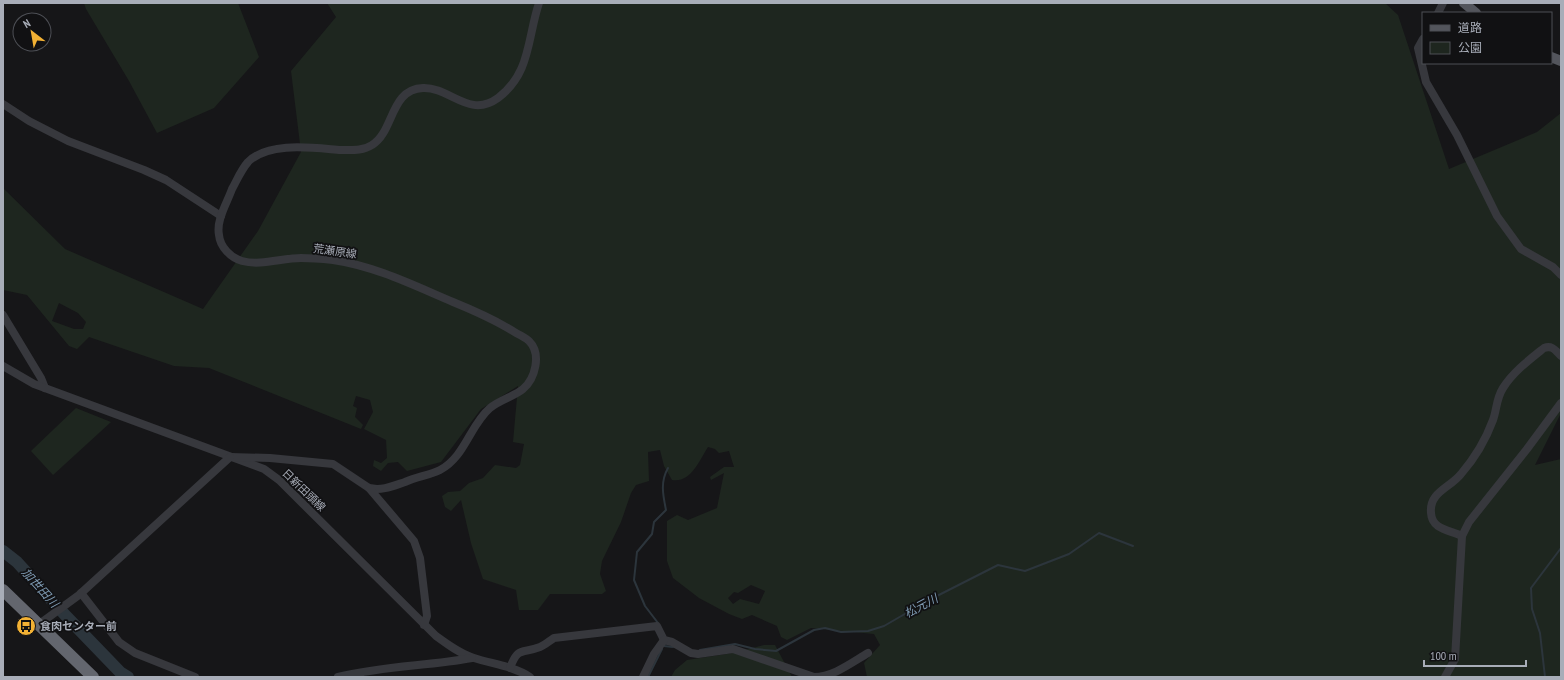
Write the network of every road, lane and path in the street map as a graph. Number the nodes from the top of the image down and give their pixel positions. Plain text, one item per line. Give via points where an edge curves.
1 (539, 3) edge
2 (1443, 3) edge
3 (1464, 3) edge
4 (1438, 12) edge
5 (1475, 12) edge
6 (1422, 41) edge
7 (3, 104) edge
8 (221, 216) junction
9 (1561, 275) edge
10 (3, 316) edge
11 (1561, 356) edge
12 (3, 366) edge
13 (45, 388) junction
14 (1561, 403) edge
15 (230, 457) junction
16 (369, 488) junction
17 (1462, 536) junction
18 (3, 590) edge
19 (80, 594) junction
20 (42, 622) junction
21 (424, 625) junction
22 (664, 640) junction
23 (868, 653) dead end
24 (472, 658) junction
25 (510, 668) junction
26 (93, 677) edge
27 (195, 677) edge
28 (338, 677) edge
29 (530, 677) edge
30 (643, 677) edge
31 (1445, 677) edge

1 - 8 street, 荒瀬原線 via 527,58 518,77 494,100 477,106 424,87 403,97 397,104 386,129 371,146 356,150 290,148 265,152 254,157 240,172
2 - 4 street
3 - 5 main road
6 - 9 street via 1418,48 1426,82 1457,135 1497,216 1521,249
7 - 8 street via 68,141 166,180
8 - 16 street, 荒瀬原線 via 219,236 223,248 232,257 256,263 301,258 333,260 366,267 487,316 529,341 534,349 536,366 523,389 489,409 458,455 441,469 391,488
10 - 13 street
11 - 17 street via 1554,348 1548,346 1508,380 1496,401 1494,418 1468,466 1433,500 1431,515 1438,528
12 - 13 street, 日新田頭線
13 - 15 street, 日新田頭線
14 - 17 street
15 - 16 street via 334,464
15 - 19 street
15 - 21 street, 日新田頭線 via 264,469 279,480
16 - 21 street via 414,541 420,558 427,616
17 - 31 street via 1455,659
18 - 20 highway
19 - 20 street
19 - 27 street via 119,642 130,650
20 - 26 highway
21 - 24 street, 日新田頭線 via 450,646
22 - 23 street via 698,654 733,649 814,677 830,674
22 - 25 street via 657,626 554,638 542,646 519,653
22 - 30 street
24 - 25 street, 日新田頭線
24 - 28 street via 369,670
25 - 29 street, 日新田頭線

